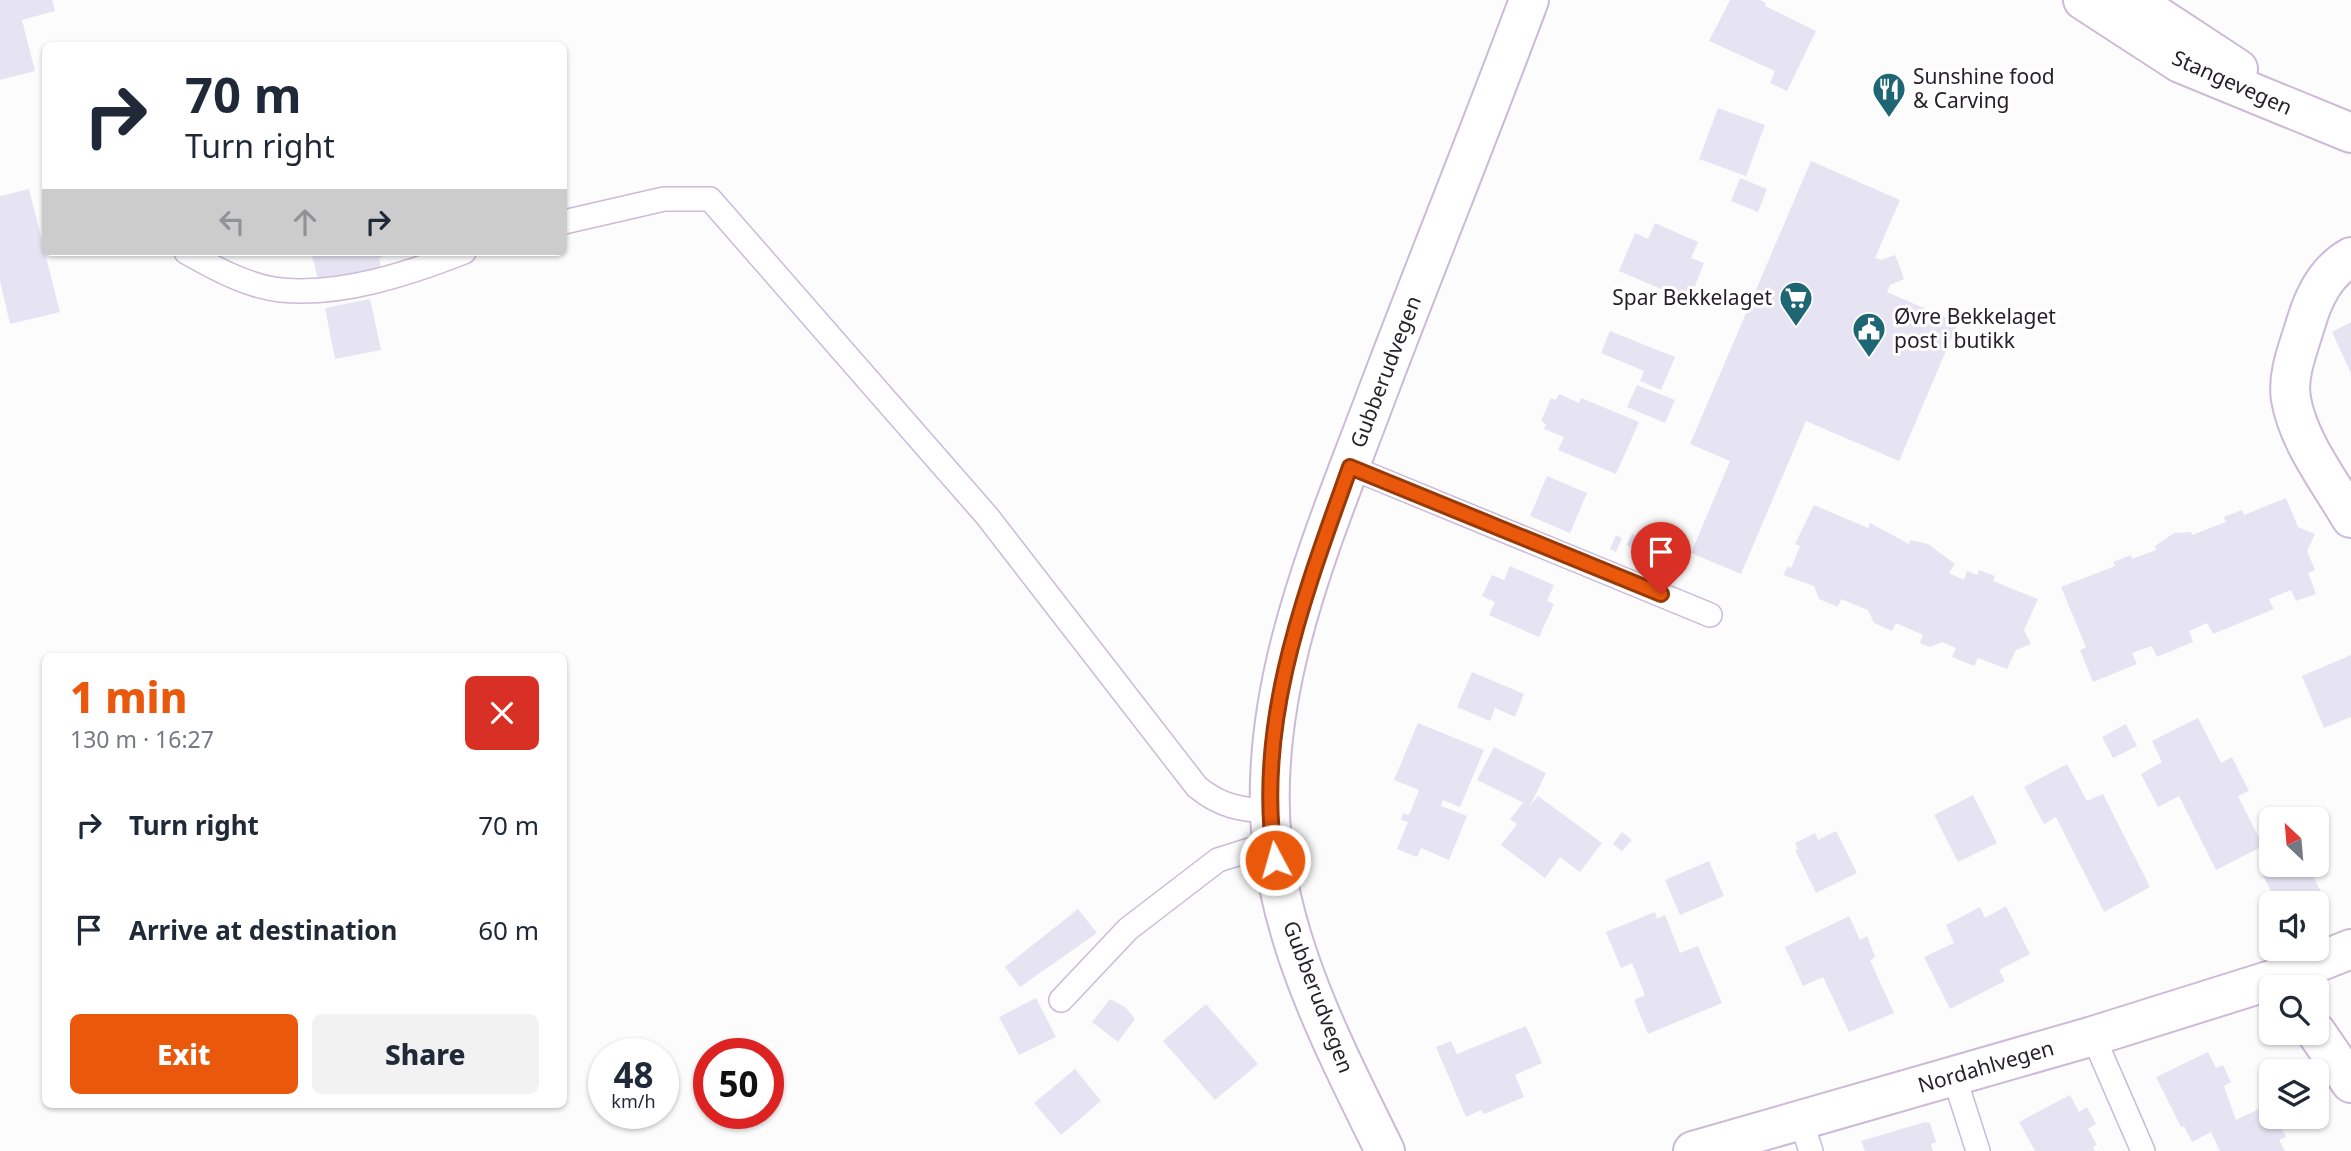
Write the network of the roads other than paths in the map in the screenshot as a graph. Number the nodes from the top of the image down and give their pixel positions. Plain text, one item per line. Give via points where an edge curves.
1 (1530, 0) edge
2 (2083, 0) edge
3 (2133, 0) edge
4 (2313, 118) junction
5 (2351, 133) edge
6 (567, 221) edge
7 (195, 256) edge
8 (454, 256) edge
9 (2351, 257) edge
10 (1350, 467) junction
11 (2351, 518) edge
12 (1710, 615) dead end
13 (1271, 827) junction
14 (2351, 949) edge
15 (2296, 975) edge
16 (2259, 988) edge
17 (1061, 1000) dead end
18 (2093, 1036) junction
19 (2325, 1045) edge
20 (1954, 1076) junction
21 (2351, 1083) edge
22 (1806, 1136) edge
23 (1385, 1151) edge
24 (1693, 1151) edge
25 (1978, 1151) edge
26 (2143, 1151) edge

1 - 10 main road, Gubberudvegen
2 - 4 main road, Stangevegen via 2180,63
3 - 4 main road, Stangevegen
4 - 5 main road, Stangevegen
6 - 13 lane via 664,199 710,200 986,516 1197,787 1213,800
7 - 8 lane via 229,274 280,290 339,288
9 - 11 main road via 2330,273 2310,308 2294,361 2291,398 2306,440
10 - 12 lane
10 - 13 main road, Gubberudvegen via 1286,657 1272,751
13 - 17 lane via 1238,852 1218,860 1128,929
13 - 23 main road, Gubberudvegen via 1284,912 1307,982
14 - 15 main road, Nordahlvegen
16 - 18 main road, Nordahlvegen
18 - 20 main road, Nordahlvegen
18 - 26 lane
19 - 21 main road
20 - 22 main road, Nordahlvegen
20 - 25 lane
22 - 24 main road, Nordahlvegen

